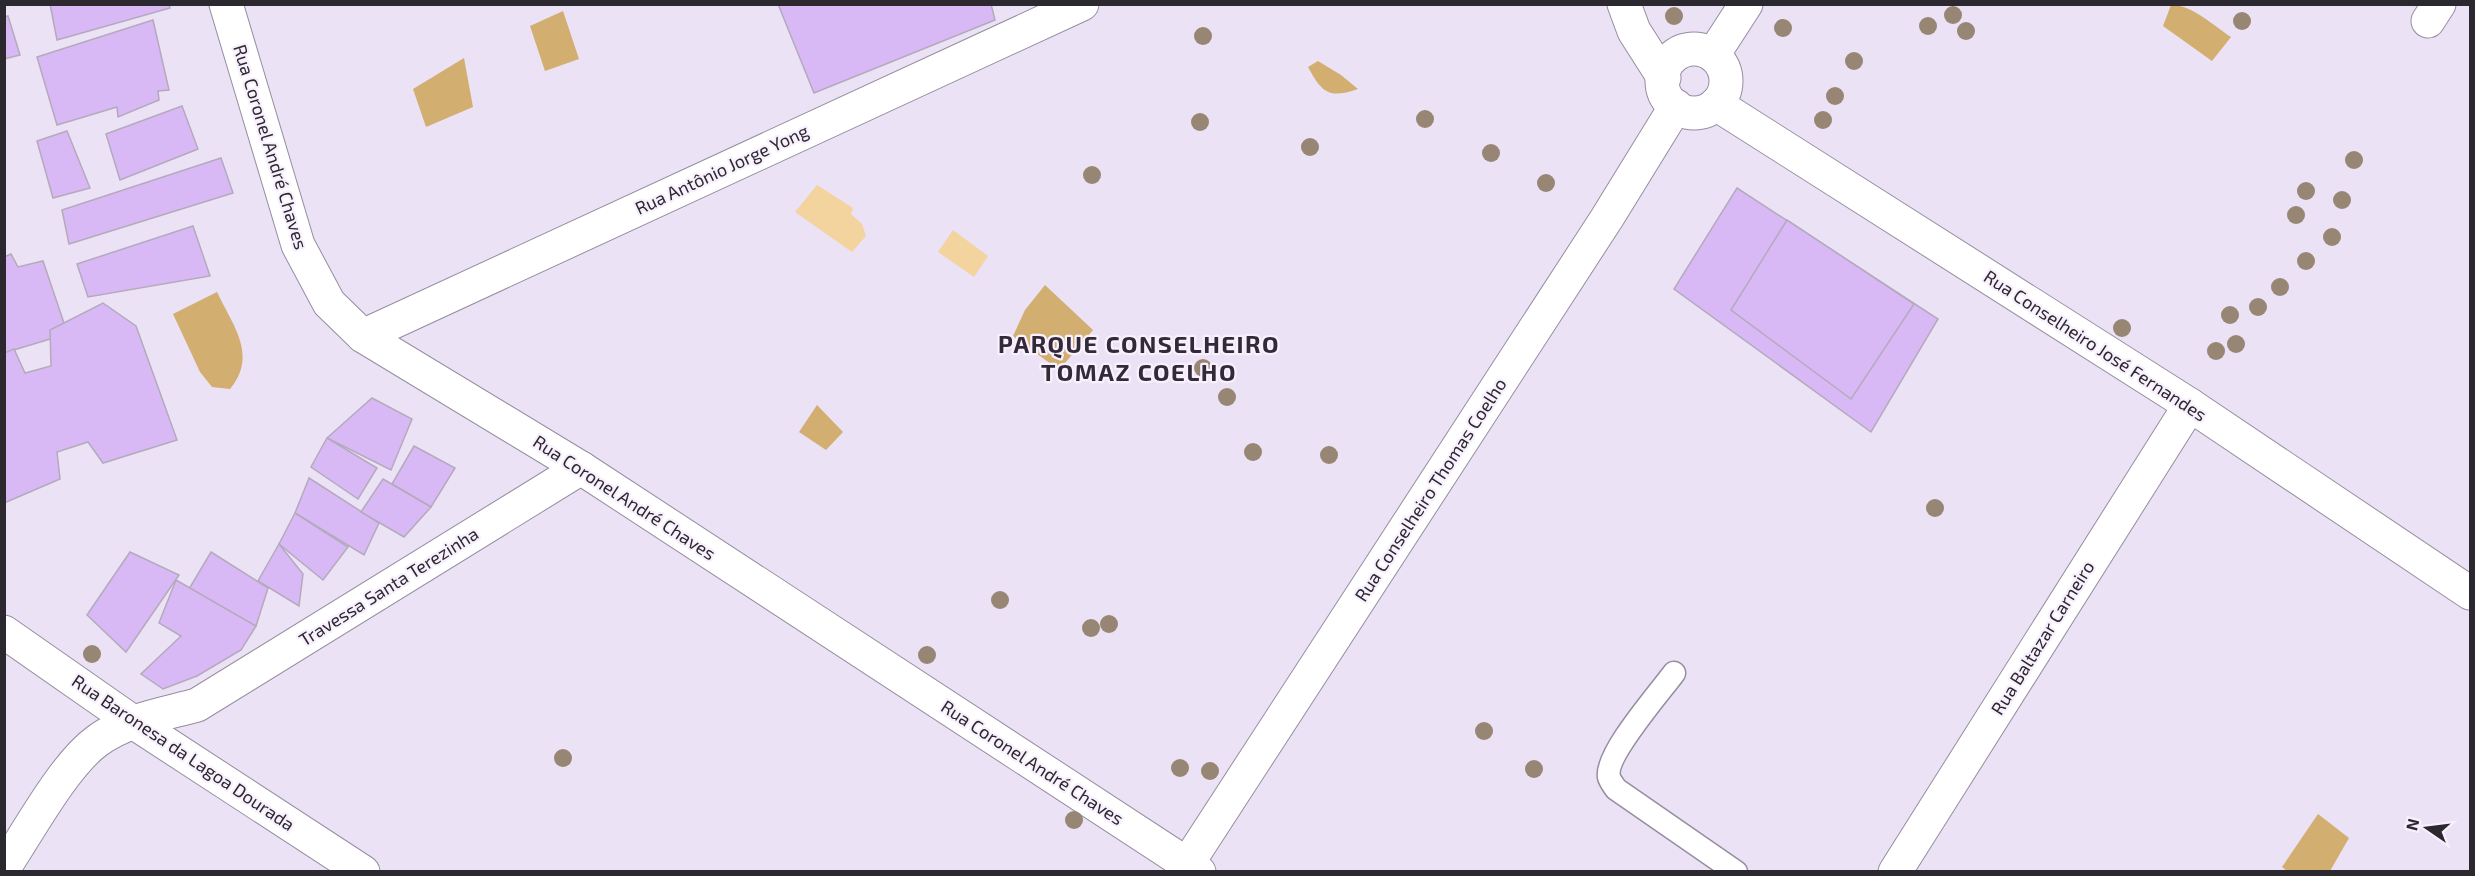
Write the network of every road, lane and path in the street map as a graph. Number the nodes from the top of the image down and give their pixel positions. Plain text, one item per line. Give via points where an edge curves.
1 (226, 4) edge
2 (1082, 4) edge
3 (1624, 4) edge
4 (1746, 4) edge
5 (1713, 55) junction
6 (1670, 92) junction
7 (1716, 104) junction
8 (363, 336) junction
9 (2190, 405) junction
10 (580, 468) junction
11 (2470, 593) edge
12 (4, 632) edge
13 (1674, 673) dead end
14 (133, 722) junction
15 (4, 868) edge
16 (1190, 869) edge
17 (363, 872) edge
18 (1736, 872) edge
19 (1895, 872) edge

1 - 8 street, Rua Coronel André Chaves via 298,245 329,303
2 - 8 street, Rua Antônio Jorge Yong
3 - 6 street via 1634,31
4 - 5 street
5 - 6 street via 1703,50 1681,51 1671,57 1664,67
5 - 7 street via 1720,63 1726,84
6 - 7 street via 1684,112 1696,114
6 - 16 street, Rua Conselheiro Thomas Coelho via 1607,218
7 - 9 street, Rua Conselheiro José Fernandes
8 - 10 street, Rua Coronel André Chaves
9 - 11 street, Rua Conselheiro José Fernandes
9 - 19 street, Rua Baltazar Carneiro
10 - 14 street, Travessa Santa Terezinha via 197,705
10 - 16 street, Rua Coronel André Chaves
12 - 14 street, Rua Baronesa da Lagoa Dourada
13 - 18 lane via 1618,747 1610,760 1609,777 1616,789
14 - 15 street, Travessa Santa Terezinha via 97,741 69,770
14 - 17 street, Rua Baronesa da Lagoa Dourada

